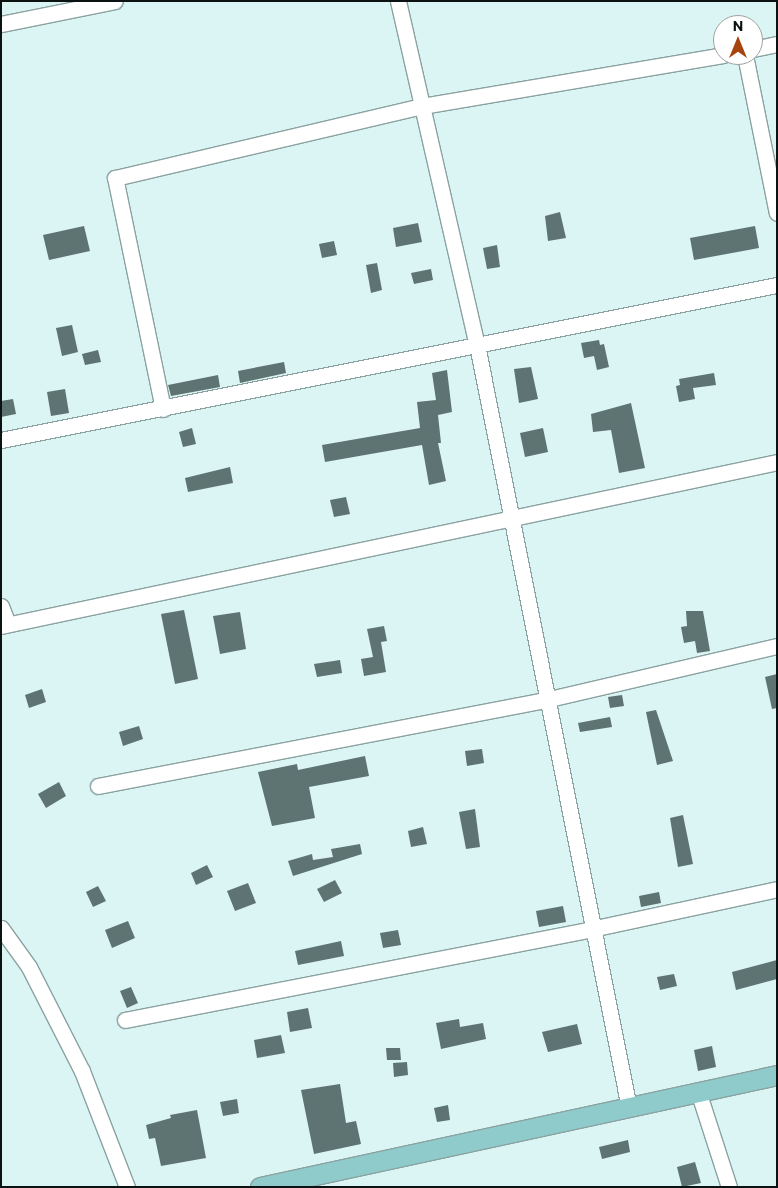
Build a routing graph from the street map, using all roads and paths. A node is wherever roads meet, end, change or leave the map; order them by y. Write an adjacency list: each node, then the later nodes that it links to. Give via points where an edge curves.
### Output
1 (115, 1): 3 (street)
2 (398, 1): 8 (street)
3 (1, 24)
4 (777, 44): 5 (street)
5 (763, 47)
6 (713, 57): 8 (street)
7 (747, 65): 9 (street)
8 (422, 106): 11 (street); 12 (street, via 115,178)
9 (777, 214)
10 (777, 285): 11 (street)
11 (477, 346): 12 (street); 15 (street)
12 (163, 409): 13 (street)
13 (1, 440)
14 (777, 462): 15 (street)
15 (512, 518): 17 (street); 19 (street)
16 (1, 606): 17 (street)
17 (4, 625)
18 (777, 646): 19 (street)
19 (548, 699): 20 (street); 23 (street)
20 (98, 786)
21 (777, 889): 23 (street)
22 (1, 928): 28 (street, via 30,967 82,1071)
23 (591, 929): 24 (street); 27 (street)
24 (125, 1020)
25 (777, 1075): 26 (main road)
26 (698, 1091): 27 (main road); 30 (street)
27 (629, 1108): 29 (main road)
28 (127, 1187)
29 (260, 1187)
30 (729, 1187)

